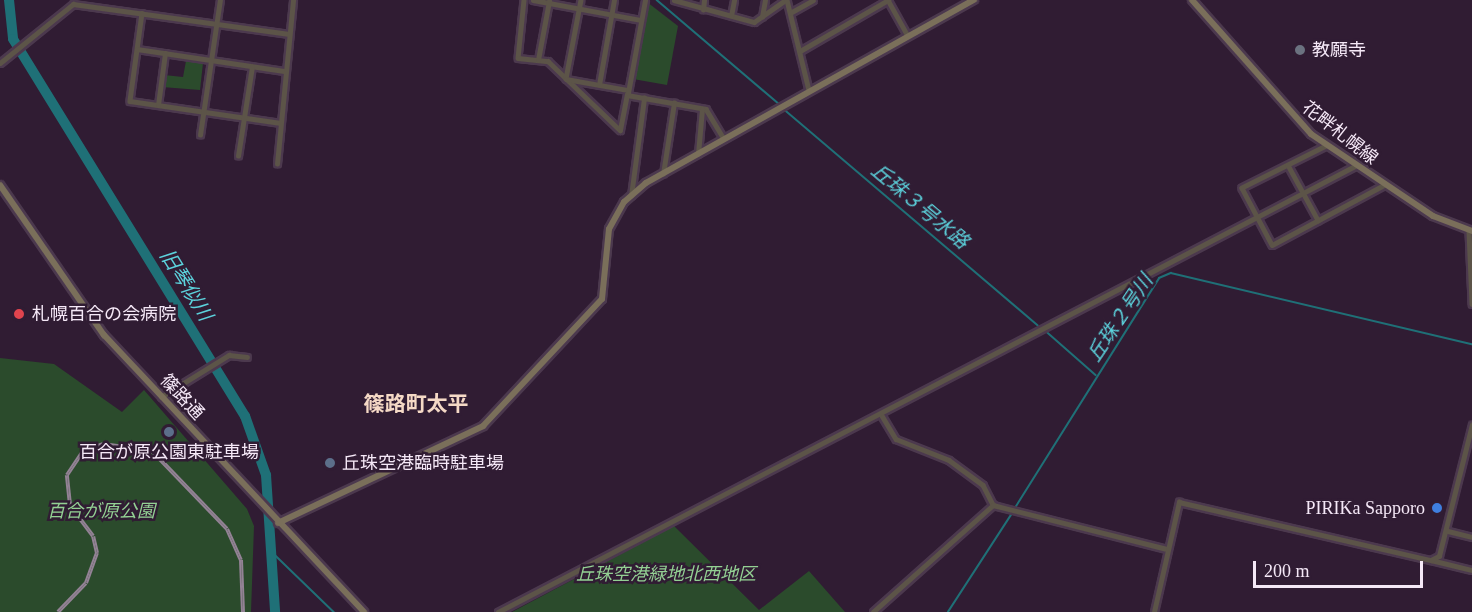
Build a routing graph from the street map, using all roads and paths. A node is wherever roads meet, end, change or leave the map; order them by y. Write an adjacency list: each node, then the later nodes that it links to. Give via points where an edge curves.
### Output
1 (119, 0): 20 (street)
2 (220, 0): 28 (street)
3 (293, 0): 29 (street)
4 (524, 0): 34 (street, via 516,54)
5 (534, 0): 18 (street)
6 (581, 0): 19 (street)
7 (614, 0): 24 (street)
8 (645, 0): 27 (street)
9 (674, 0): 21 (street)
10 (704, 0): 21 (street)
11 (734, 0): 25 (street)
12 (765, 0): 26 (street)
13 (786, 0): 23 (street); 26 (street)
14 (813, 0): 23 (street)
15 (888, 0): 30 (street); 32 (street)
16 (974, 0): 30 (street)
17 (1191, 0): 52 (street, 花畔札幌線, via 1293,118)
18 (549, 2): 19 (street); 34 (street)
19 (579, 8): 24 (street); 39 (street)
20 (117, 9): 22 (street); 36 (street, via 73,4)
21 (703, 10): 25 (street)
22 (142, 13): 28 (street); 31 (street)
23 (790, 13): 32 (street)
24 (611, 15): 27 (street); 40 (street)
25 (731, 16): 26 (street, via 754,22)
26 (762, 16)
27 (641, 20): 42 (street)
28 (216, 24): 29 (street); 35 (street)
29 (289, 34): 38 (street)
30 (908, 36): 41 (street)
31 (137, 49): 33 (street); 45 (street, via 130,101)
32 (800, 51): 41 (street)
33 (165, 54): 35 (street); 45 (street)
34 (538, 60): 39 (street, via 548,61)
35 (211, 61): 37 (street); 47 (street)
36 (0, 63)
37 (252, 67): 38 (street); 48 (street)
38 (285, 71): 49 (street)
39 (566, 79): 40 (street); 42 (street, via 620,130)
40 (599, 84): 42 (street)
41 (809, 90): 51 (street)
42 (628, 92): 43 (street)
43 (644, 98): 44 (street); 62 (street)
44 (674, 104): 46 (street); 58 (street)
45 (158, 105): 47 (street)
46 (702, 108): 51 (street); 53 (street)
47 (204, 112): 48 (street); 50 (street)
48 (243, 118): 49 (street); 54 (street)
49 (280, 123): 55 (street)
50 (200, 135)
51 (724, 139): 53 (street)
52 (1326, 146): 56 (street); 57 (street, 花畔札幌線)
53 (698, 154): 58 (street)
54 (238, 156)
55 (277, 164)
56 (1288, 165): 61 (street); 63 (street, via 1242,188)
57 (1355, 166): 60 (street, 花畔札幌線); 61 (street)
58 (663, 174): 62 (street)
59 (0, 185): 68 (street, 篠路通, via 64,285)
60 (1384, 185): 64 (street); 65 (street, 花畔札幌線, via 1433,216)
61 (1303, 192): 63 (street); 64 (street)
62 (631, 196): 72 (street, via 609,229 602,299 483,426)
63 (1257, 216): 64 (street, via 1272,245); 69 (street)
64 (1318, 220)
65 (1471, 231): 66 (street)
66 (1472, 304)
67 (247, 357): 68 (street, via 229,355)
68 (161, 397): 72 (street, 篠路通)
69 (880, 414): 71 (street, via 896,439 949,460 983,485); 79 (street)
70 (1472, 425): 73 (street)
71 (993, 505): 75 (street); 80 (street)
72 (277, 522): 78 (street, 篠路通)
73 (1448, 531): 74 (street); 76 (street, via 1444,548)
74 (1472, 537)
75 (1167, 549): 76 (street, via 1179,502); 81 (street)
76 (1431, 560): 77 (street)
77 (1472, 570)
78 (364, 612)
79 (498, 612)
80 (873, 612)
81 (1154, 612)

